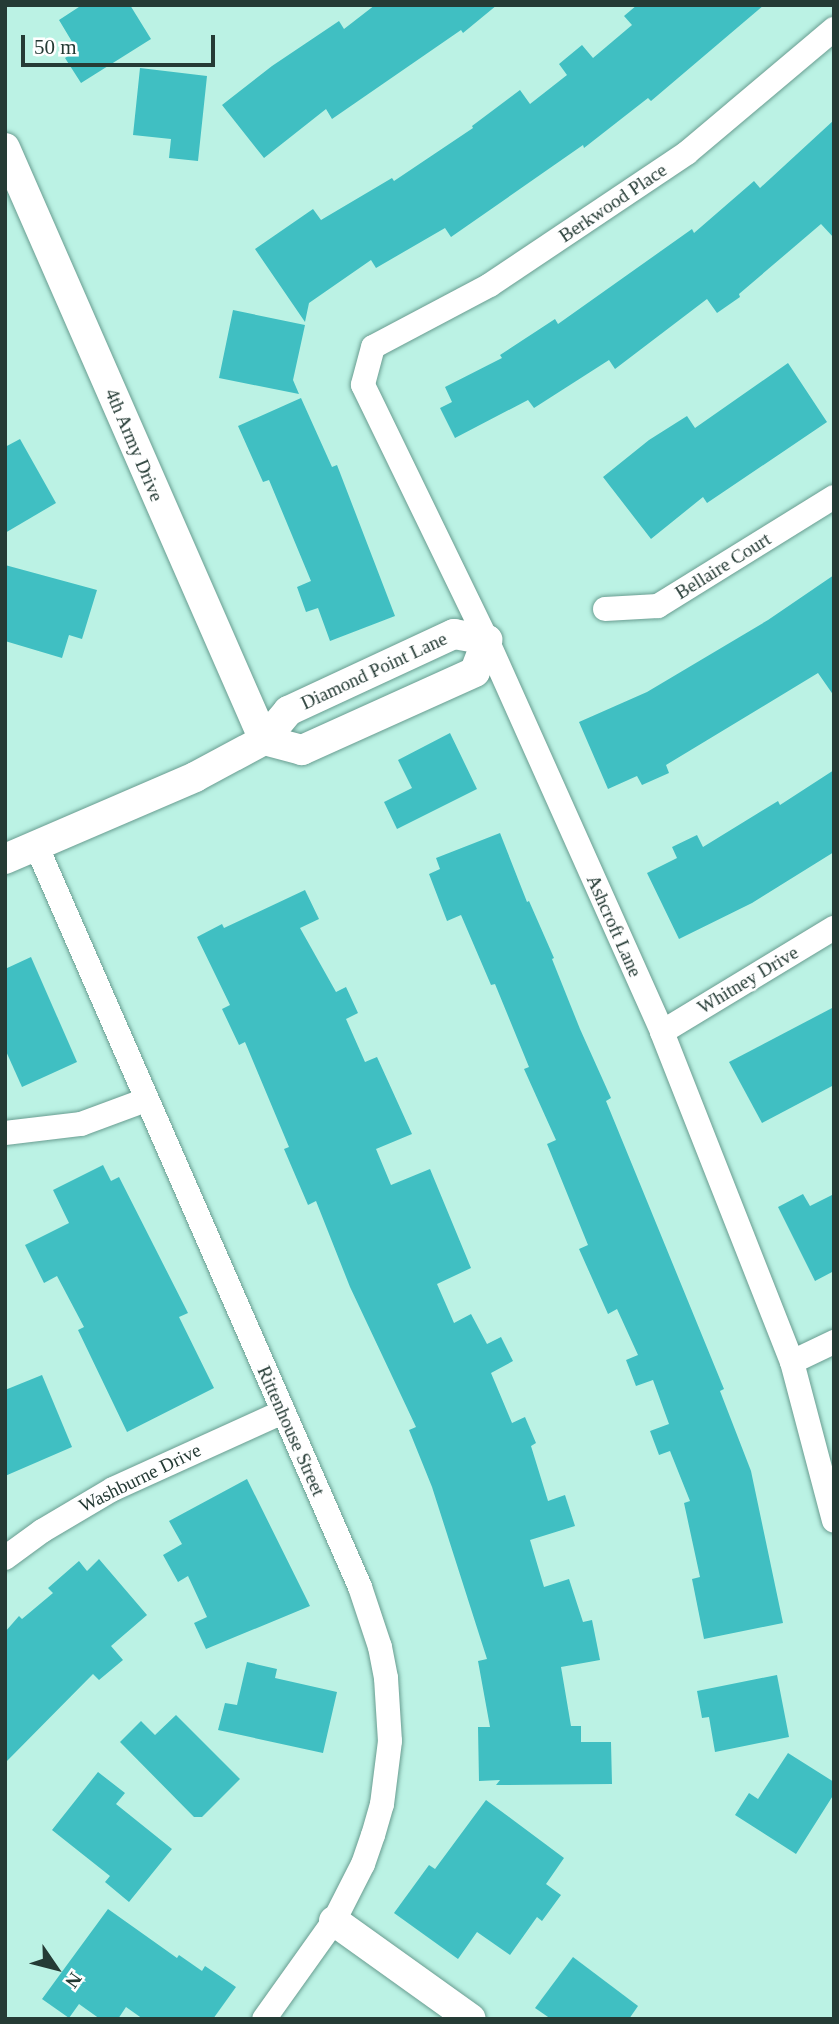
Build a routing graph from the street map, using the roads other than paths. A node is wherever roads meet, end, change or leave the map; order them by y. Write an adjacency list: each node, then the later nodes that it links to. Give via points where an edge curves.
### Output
1 (834, 29): 3 (street, Berkwood Place, via 687,153 490,285)
2 (5, 148): 7 (street, 4th Army Drive)
3 (373, 347): 6 (street, Ashcroft Lane, via 363,385)
4 (834, 497): 5 (street, Bellaire Court, via 659,606)
5 (605, 609)
6 (487, 640): 7 (street, Diamond Point Lane, via 454,634 288,711); 7 (street, via 475,671 302,750); 11 (street, Ashcroft Lane)
7 (264, 740): 8 (street, Diamond Point Lane, via 195,777)
8 (36, 845): 9 (street, Diamond Point Lane); 12 (street, Rittenhouse Street)
9 (5, 859)
10 (834, 928): 11 (street, Whitney Drive)
11 (662, 1032): 15 (street, Ashcroft Lane)
12 (146, 1100): 13 (street, via 81,1124); 16 (street, Rittenhouse Street)
13 (5, 1133)
14 (834, 1342): 15 (street)
15 (792, 1362): 17 (street, Ashcroft Lane)
16 (283, 1412): 18 (street, Washburne Drive, via 113,1489); 19 (street, Rittenhouse Street, via 368,1606 387,1688 390,1741 382,1804 363,1864)
17 (834, 1521)
18 (5, 1558)
19 (334, 1920): 20 (street, Rittenhouse Street); 21 (street)
20 (264, 2019)
21 (471, 2019)

